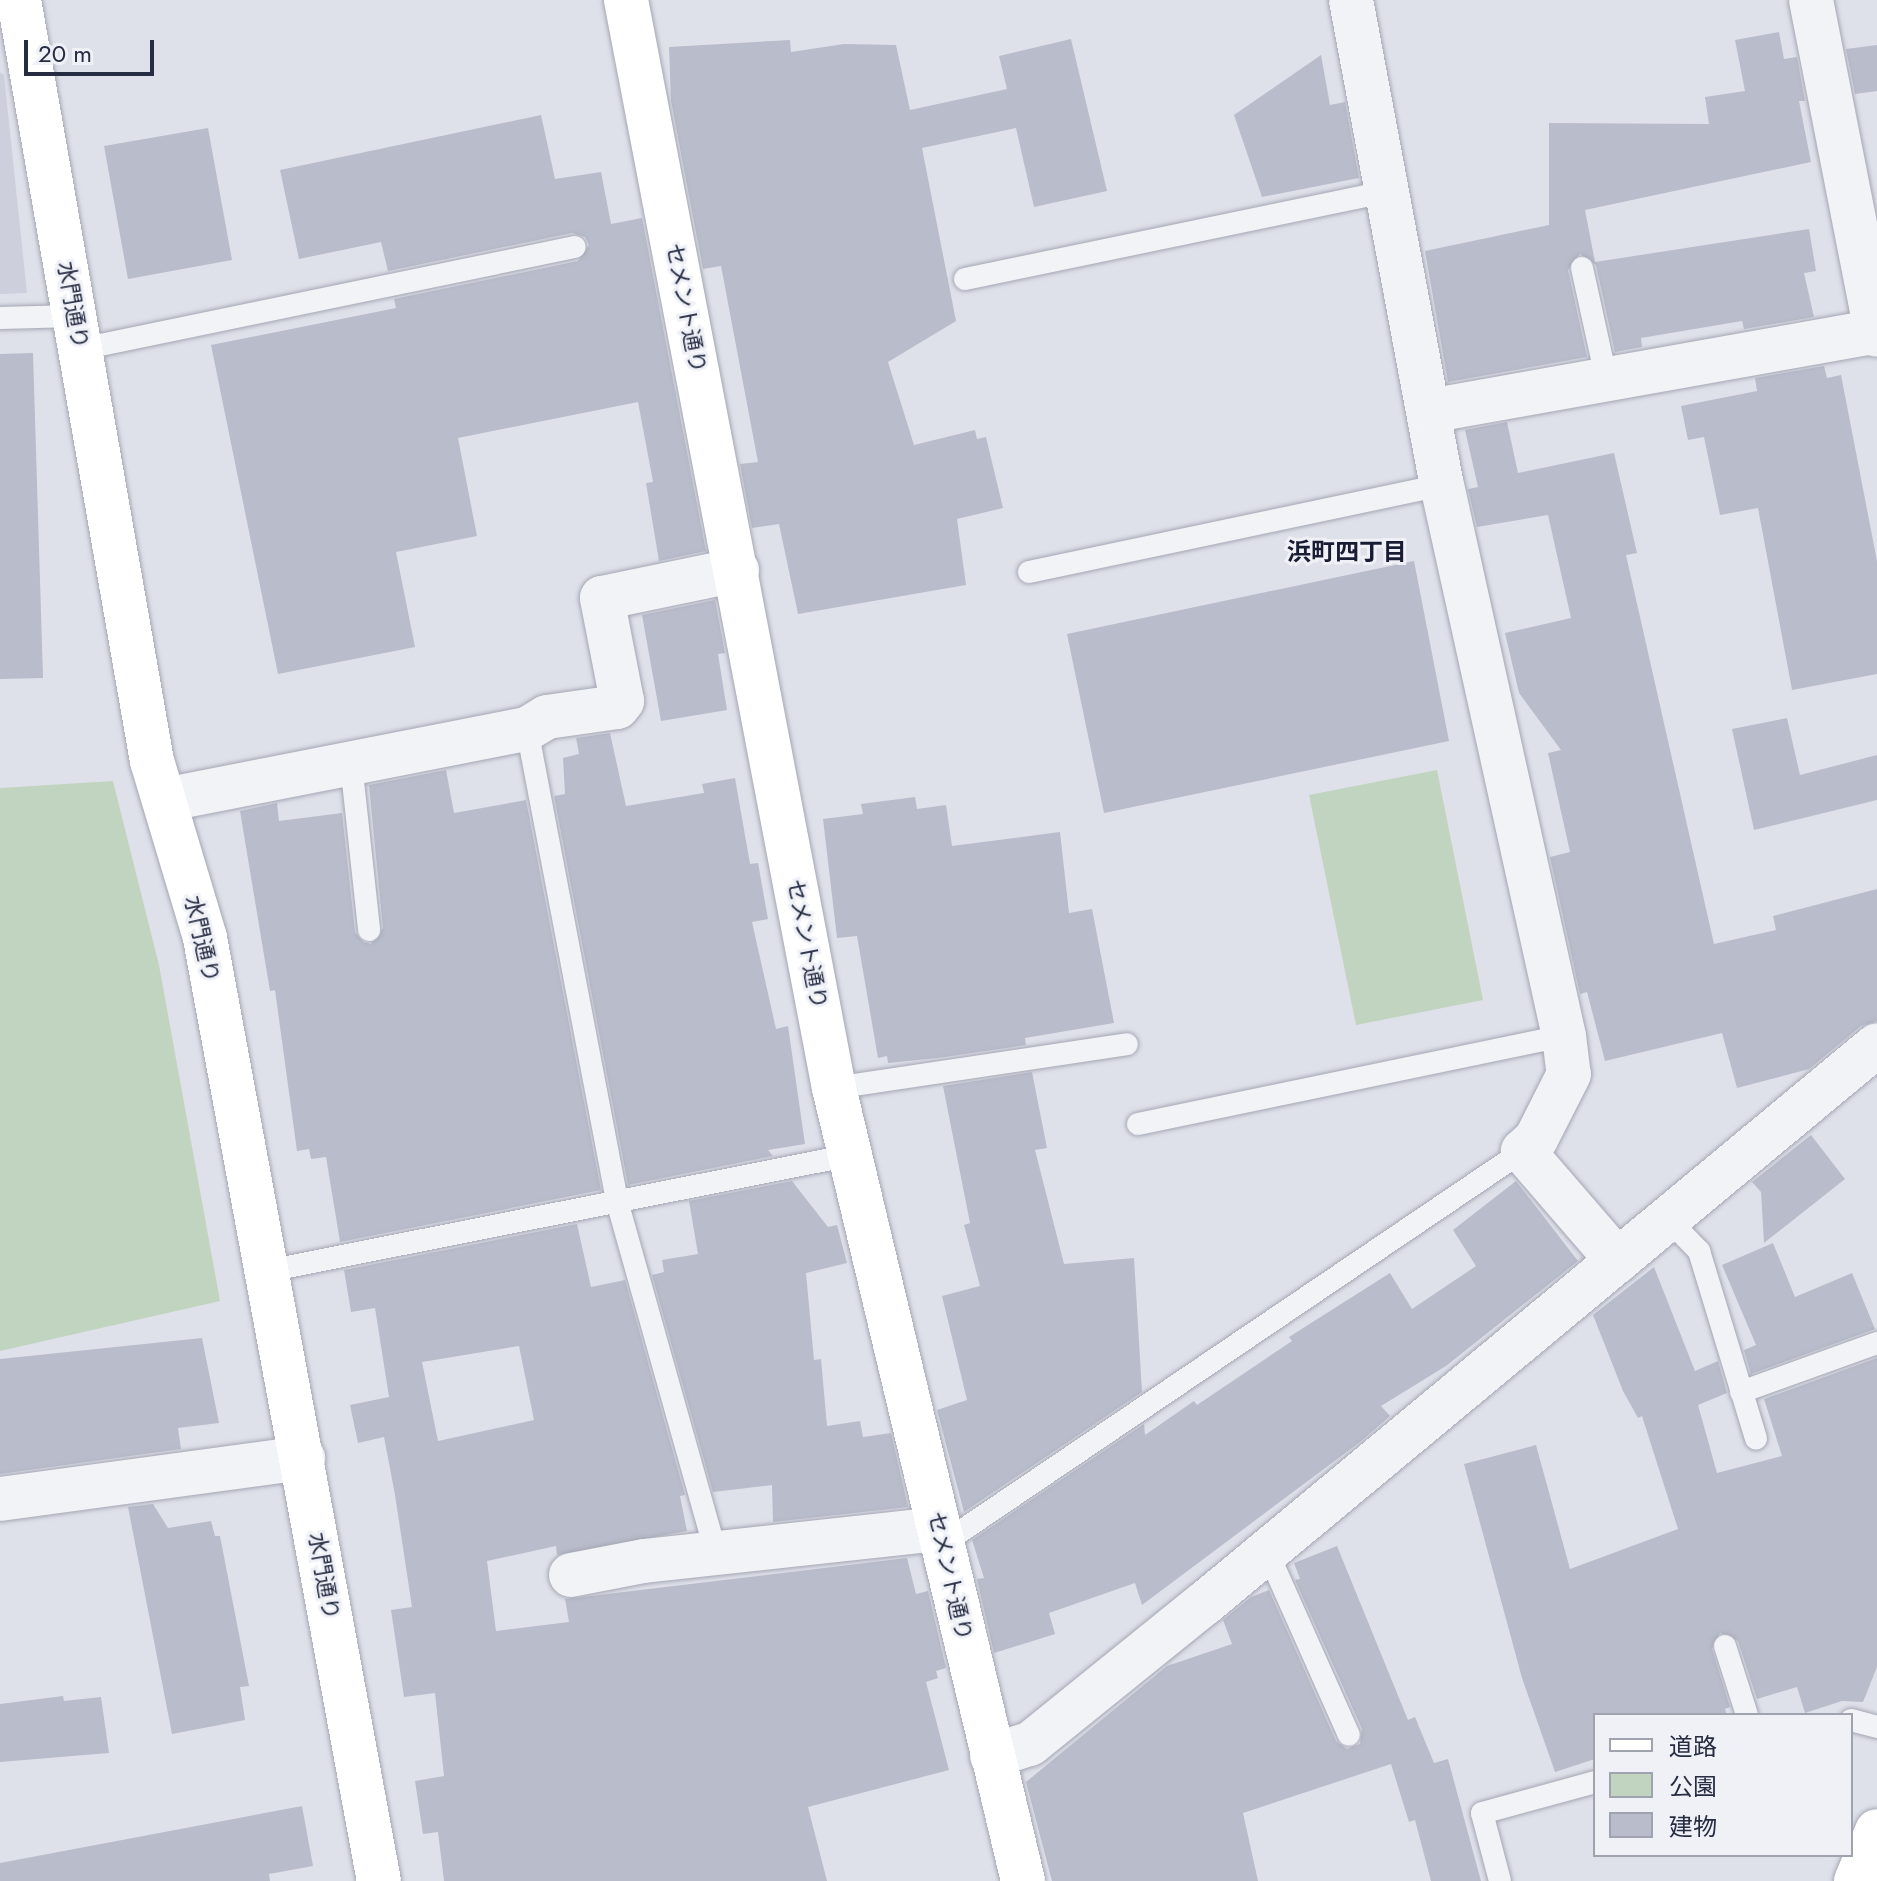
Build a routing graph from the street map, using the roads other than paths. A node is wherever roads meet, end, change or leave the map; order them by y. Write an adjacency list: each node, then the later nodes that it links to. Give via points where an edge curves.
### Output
1 (19, 0): 10 (street, 水門通り)
2 (626, 0): 15 (street, セメント通り)
3 (1351, 0): 5 (street)
4 (1811, 0): 11 (street)
5 (1386, 192): 8 (lane); 13 (street)
6 (575, 247): 10 (lane)
7 (1582, 268): 12 (lane)
8 (965, 279)
9 (0, 318): 10 (lane)
10 (78, 332): 19 (street, 水門通り, via 111,542)
11 (1877, 333): 12 (street)
12 (1606, 377): 13 (street)
13 (1429, 411): 14 (street)
14 (1442, 485): 16 (lane); 21 (street)
15 (737, 570): 17 (street, via 602,598 622,701 617,707 547,717); 24 (street, セメント通り)
16 (1029, 572)
17 (527, 729): 18 (street); 28 (lane)
18 (351, 763): 19 (street); 20 (lane)
19 (164, 800): 31 (street, 水門通り, via 205,938)
20 (369, 930)
21 (1564, 1036): 25 (lane); 26 (street, via 1569,1074 1536,1139)
22 (1127, 1044): 24 (lane)
23 (1877, 1045): 29 (street)
24 (834, 1088): 27 (street, セメント通り)
25 (1138, 1124)
26 (1523, 1151): 30 (street); 37 (lane)
27 (851, 1155): 28 (lane); 37 (street, セメント通り)
28 (617, 1201): 31 (lane); 39 (lane)
29 (1668, 1219): 30 (street); 33 (lane, via 1699,1251)
30 (1618, 1261): 38 (street)
31 (267, 1271): 35 (street, 水門通り)
32 (1877, 1343): 33 (lane)
33 (1741, 1392): 34 (lane)
34 (1756, 1439)
35 (303, 1458): 36 (street); 49 (street, 水門通り)
36 (0, 1499)
37 (940, 1537): 39 (street); 46 (street, セメント通り)
38 (1267, 1551): 45 (lane); 46 (street, via 1030,1744)
39 (717, 1556): 40 (street, via 644,1561)
40 (571, 1575)
41 (1725, 1646): 42 (lane)
42 (1746, 1713)
43 (1853, 1721): 44 (lane)
44 (1877, 1727)
45 (1349, 1735)
46 (992, 1756): 50 (street, セメント通り)
47 (1593, 1783): 51 (lane, via 1482,1813)
48 (1877, 1831): 52 (street)
49 (379, 1881)
50 (1023, 1881)
51 (1500, 1881)
52 (1856, 1881)

